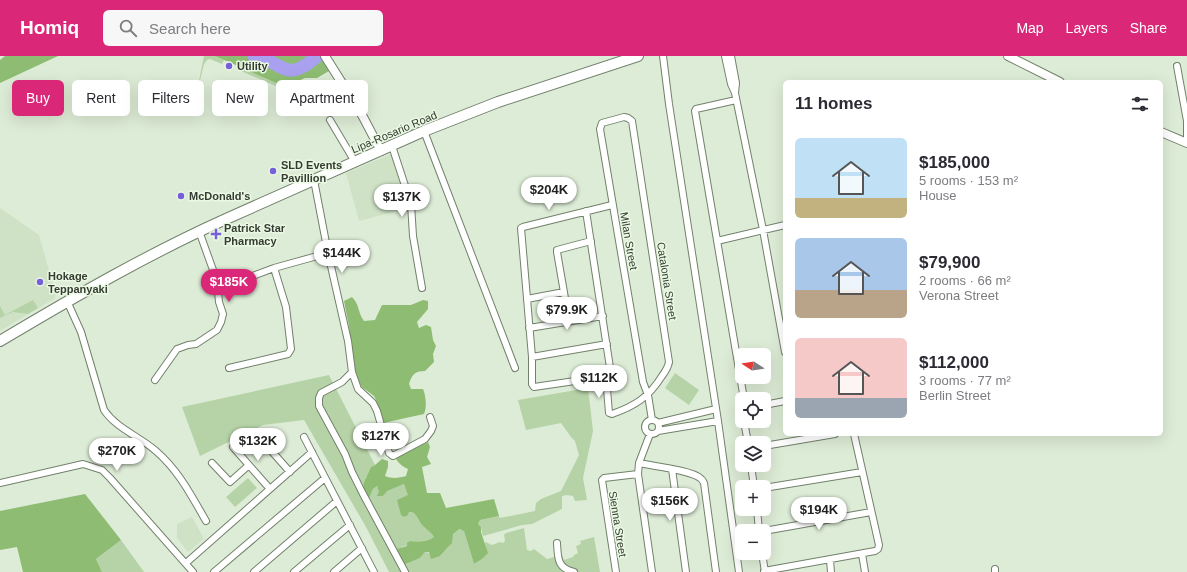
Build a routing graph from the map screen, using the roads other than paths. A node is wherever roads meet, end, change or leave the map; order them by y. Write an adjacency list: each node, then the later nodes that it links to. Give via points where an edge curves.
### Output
1 (325, 56): 16 (street)
2 (638, 56): 12 (main road, Lipa-Rosario Road, via 498,102)
3 (662, 56): 49 (street)
4 (725, 56): 9 (street, via 730,84)
5 (731, 56): 9 (street)
6 (1008, 56): 8 (street)
7 (1177, 66): 14 (street, via 1187,121)
8 (1056, 80)
9 (736, 96): 22 (street); 25 (street, via 695,110)
10 (330, 120): 17 (street)
11 (632, 122): 19 (street, Milan Street, via 624,118 602,123 600,126); 46 (street, Catalonia Street, via 669,362 667,369)
12 (424, 131): 15 (main road, Lipa-Rosario Road); 41 (street)
13 (1163, 133): 14 (street)
14 (1187, 142)
15 (392, 146): 16 (main road, Lipa-Rosario Road); 29 (street, via 411,204 413,236)
16 (381, 150): 17 (main road, Lipa-Rosario Road)
17 (355, 162): 18 (main road, Lipa-Rosario Road)
18 (314, 180): 23 (main road, Lipa-Rosario Road); 26 (street)
19 (612, 205): 20 (street); 46 (street, Milan Street, via 642,382)
20 (586, 211): 24 (street); 31 (street, via 521,228)
21 (783, 225): 22 (street)
22 (763, 230): 25 (street); 36 (street)
23 (199, 231): 28 (street); 32 (main road, Lipa-Rosario Road)
24 (591, 241): 30 (street, via 557,250); 34 (street)
25 (717, 241): 45 (street)
26 (328, 253): 27 (street); 42 (street, via 348,341)
27 (274, 268): 28 (street, via 234,283); 40 (street, via 286,307 290,352)
28 (217, 281): 44 (street, via 223,314 217,330 196,344 177,349)
29 (422, 288)
30 (564, 292): 31 (street); 33 (street)
31 (527, 299): 35 (street)
32 (67, 301): 37 (main road, Lipa-Rosario Road); 80 (street, via 82,332 104,410 110,419 155,450 178,473)
33 (566, 304)
34 (603, 316): 35 (street); 38 (street)
35 (529, 328): 39 (street)
36 (783, 337)
37 (0, 341)
38 (607, 344): 39 (street); 43 (street, via 611,374)
39 (532, 357): 43 (street, via 534,387)
40 (229, 368)
41 (515, 368)
42 (352, 372): 51 (street, via 358,389 373,403 377,411 391,455 428,437 432,426); 96 (street, via 342,382 321,393 319,406)
43 (607, 376): 46 (street, Catalonia Street, via 610,414 628,408)
44 (155, 380)
45 (743, 392)
46 (648, 395): 53 (street, Milan Street)
47 (783, 401): 48 (street)
48 (771, 404)
49 (716, 409): 50 (street); 54 (street)
50 (703, 413): 52 (street); 55 (street)
51 (430, 417)
52 (686, 417): 56 (street); 57 (street)
53 (652, 420): 56 (street); 59 (street, via 645,427)
54 (718, 421): 55 (street); 102 (street)
55 (705, 423): 57 (street)
56 (658, 424): 58 (street)
57 (689, 426): 58 (street)
58 (658, 431): 59 (street)
59 (650, 434): 68 (street)
60 (823, 436): 64 (street)
61 (854, 436): 72 (street)
62 (304, 437): 66 (street)
63 (261, 439): 71 (street)
64 (771, 445)
65 (233, 448): 69 (street)
66 (312, 452): 71 (street); 74 (street)
67 (212, 463): 69 (street, via 230,482)
68 (639, 463): 70 (street); 73 (street)
69 (249, 466): 77 (street)
70 (672, 470): 100 (street); 101 (street, via 699,477 704,483)
71 (290, 472): 77 (street)
72 (862, 472): 76 (street); 79 (street)
73 (638, 474): 98 (street, Sienna Street, via 602,480); 99 (street)
74 (325, 478): 78 (street); 91 (street)
75 (0, 483): 88 (street, via 84,464 102,470)
76 (771, 487)
77 (270, 489): 88 (street)
78 (337, 501): 81 (street); 92 (street)
79 (871, 512): 82 (street); 85 (street, via 879,547 877,550)
80 (206, 521)
81 (350, 525): 84 (street); 93 (street)
82 (771, 530)
83 (557, 543): 97 (street, via 560,564)
84 (362, 548): 94 (street); 95 (street)
85 (862, 554): 87 (street); 105 (street)
86 (763, 560): 103 (street)
87 (830, 560): 89 (street); 104 (street)
88 (186, 563): 90 (street)
89 (797, 569): 103 (street)
90 (193, 572)
91 (214, 572)
92 (254, 572)
93 (294, 572)
94 (334, 572)
95 (374, 572)
96 (405, 572)
97 (574, 572)
98 (616, 572)
99 (652, 572)
100 (686, 572)
101 (716, 572)
102 (739, 572)
103 (765, 572)
104 (831, 572)
105 (865, 572)

